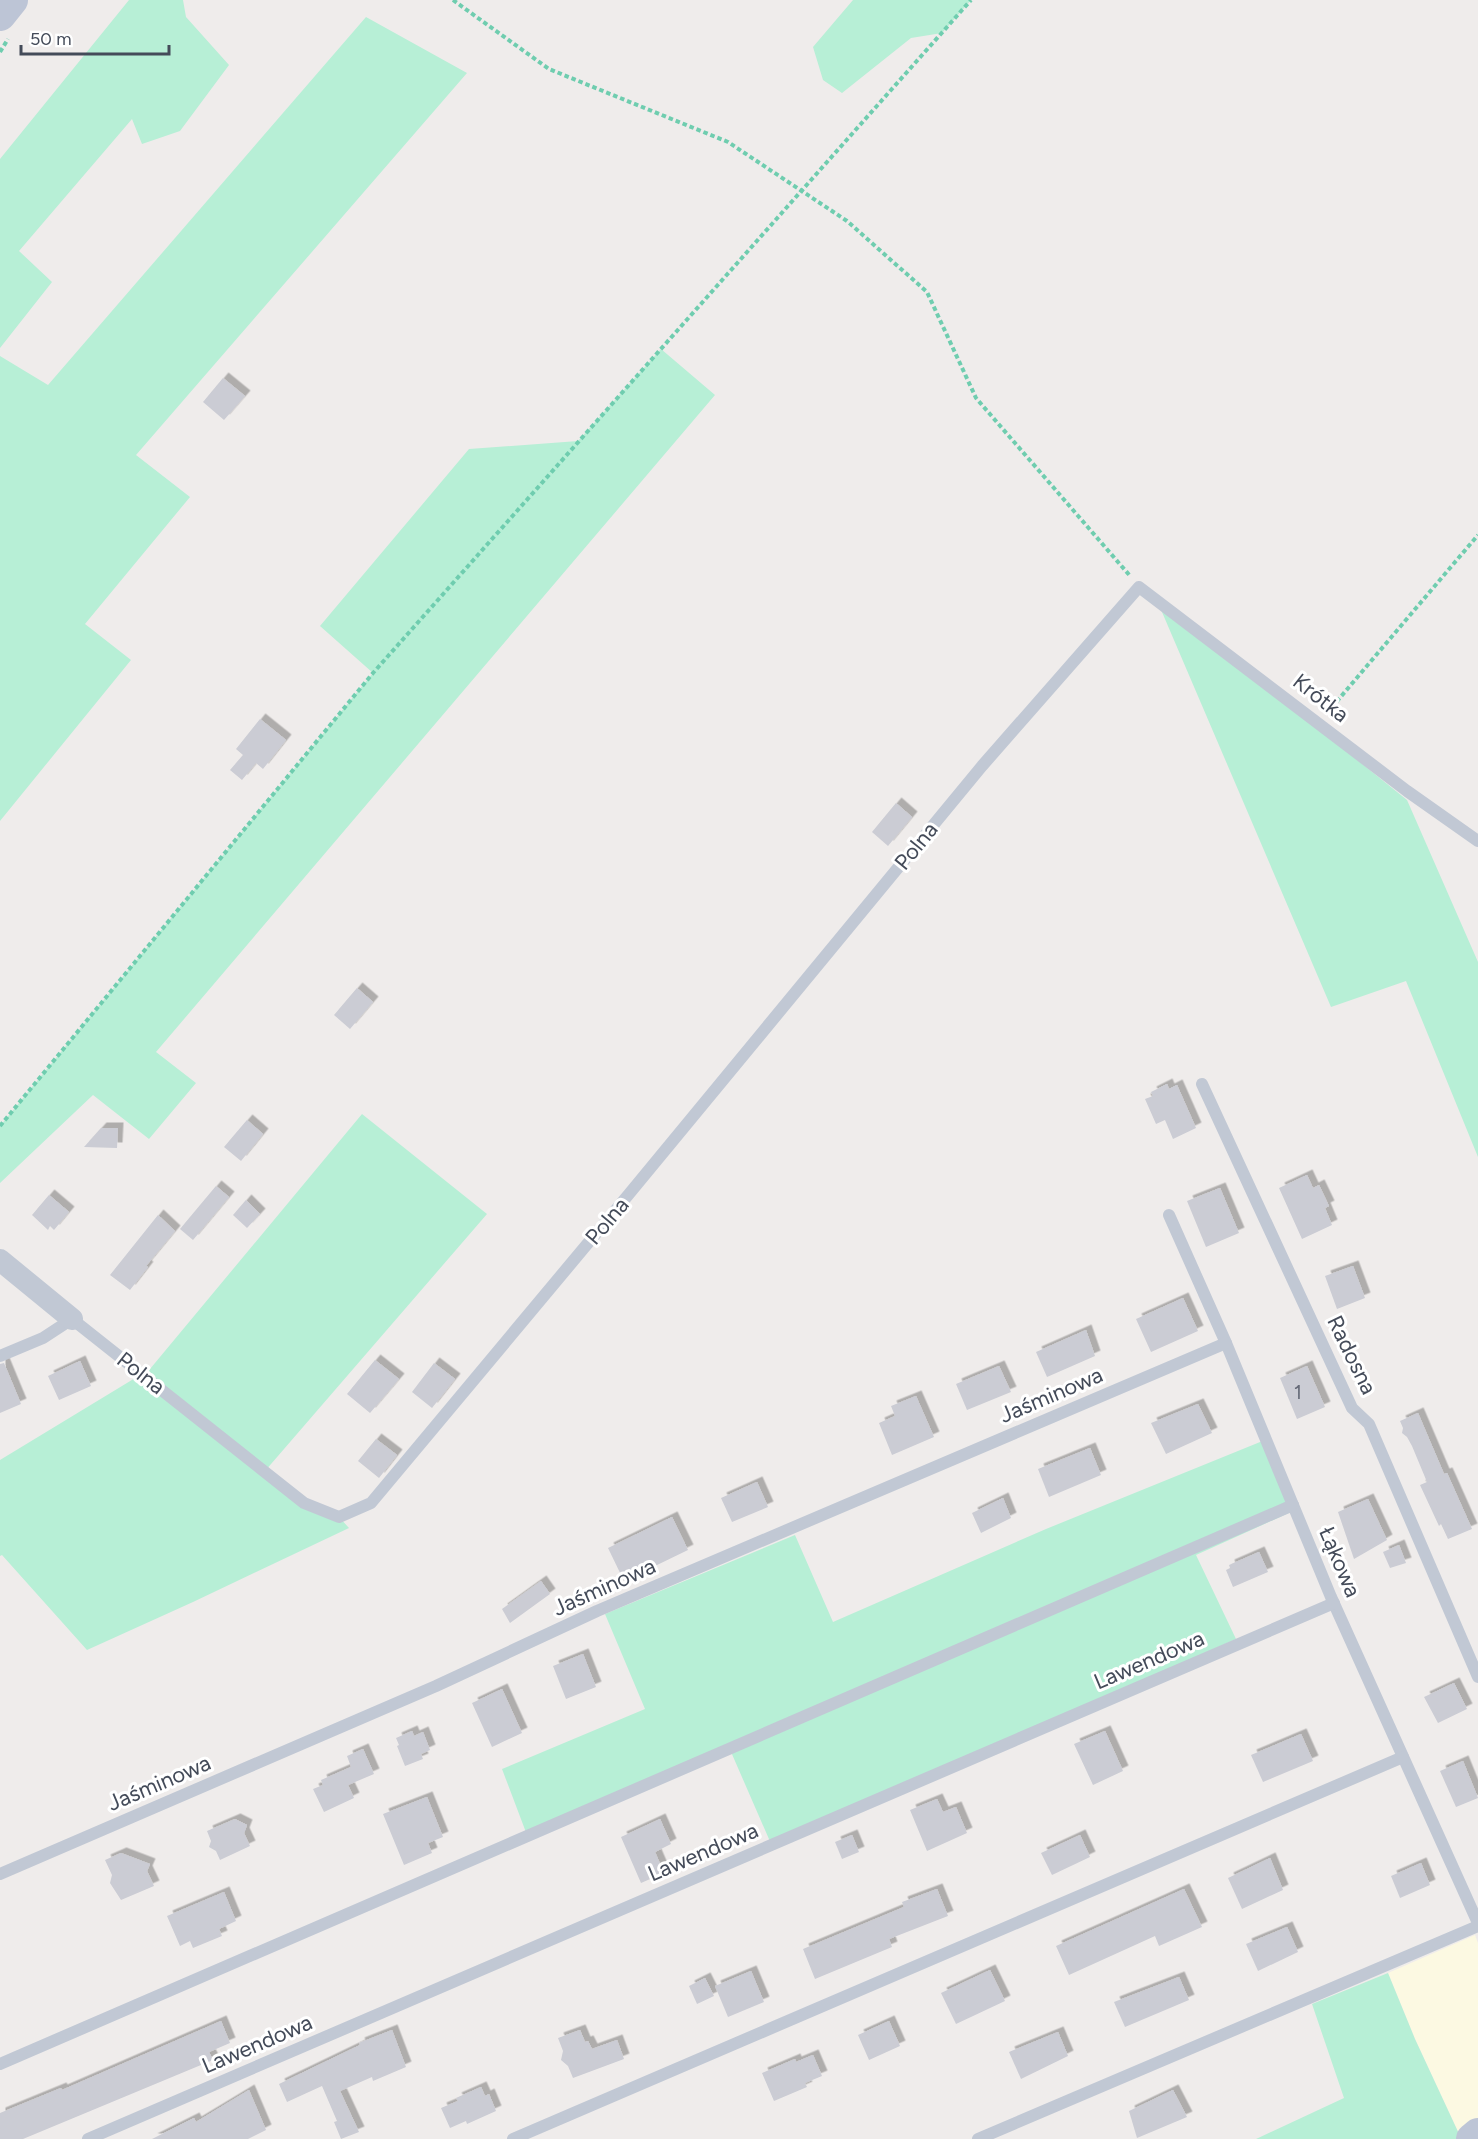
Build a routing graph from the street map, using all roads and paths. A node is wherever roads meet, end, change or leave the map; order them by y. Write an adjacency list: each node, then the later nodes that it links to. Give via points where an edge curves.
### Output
1 (12, 0): 4 (street)
2 (453, 0): 5 (path, via 549,69 728,142)
3 (971, 0): 5 (path)
4 (0, 15)
5 (802, 191): 7 (path, via 847,221 927,292 976,398); 11 (path, via 373,673)
6 (1478, 535): 8 (path)
7 (1139, 587): 8 (lane, Krótka); 14 (lane, Polna, via 982,766 371,1503 339,1517 304,1503)
8 (1319, 723): 9 (lane, Krótka)
9 (1478, 841)
10 (1202, 1084): 19 (lane, Radosna, via 1352,1408 1369,1424)
11 (0, 1126)
12 (1169, 1215): 15 (lane, Łąkowa)
13 (0, 1260): 14 (street, Polna)
14 (72, 1319): 16 (lane, via 43,1338)
15 (1226, 1343): 17 (lane, Łąkowa); 21 (lane, Jaśminowa, via 597,1611)
16 (0, 1356)
17 (1293, 1505): 18 (lane, Łąkowa); 23 (lane)
18 (1334, 1603): 20 (lane, Łąkowa); 25 (lane, Lawendowa)
19 (1478, 1677)
20 (1403, 1757): 22 (lane, Łąkowa); 26 (lane)
21 (0, 1874)
22 (1478, 1925): 27 (lane)
23 (0, 2064)
24 (1478, 2133): 28 (street)
25 (88, 2139)
26 (513, 2139)
27 (978, 2139)
28 (1472, 2139)

